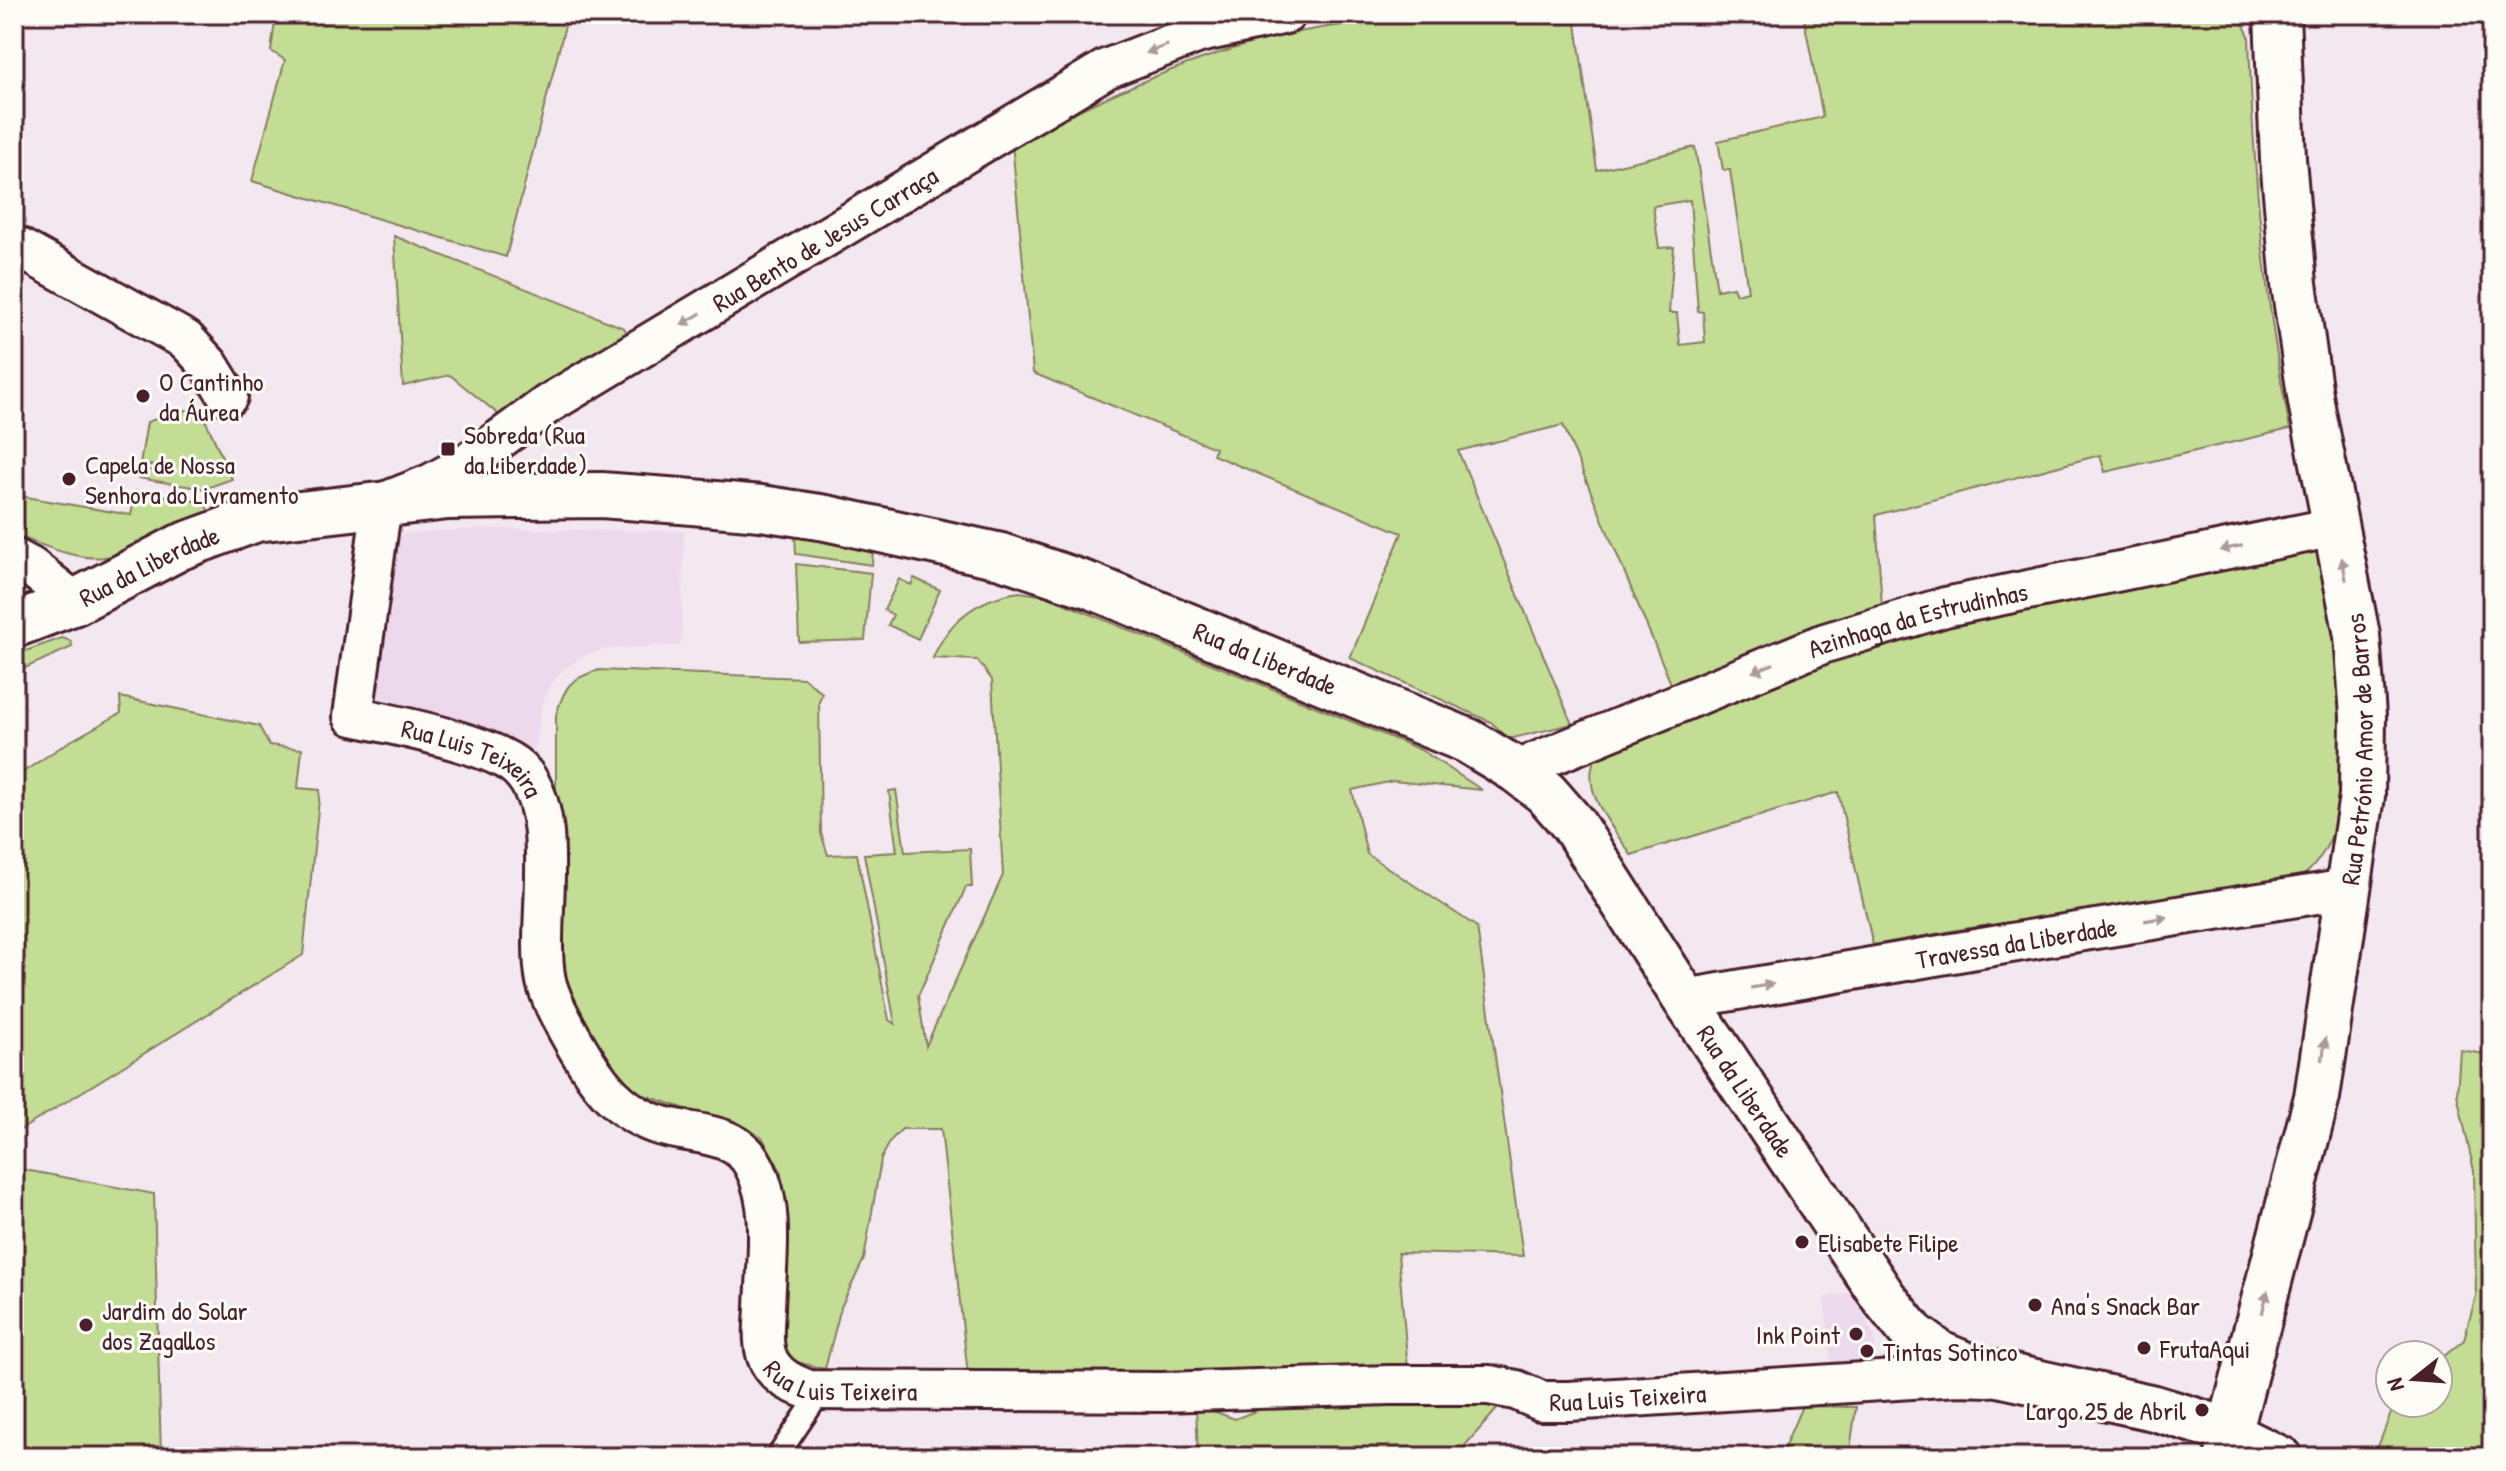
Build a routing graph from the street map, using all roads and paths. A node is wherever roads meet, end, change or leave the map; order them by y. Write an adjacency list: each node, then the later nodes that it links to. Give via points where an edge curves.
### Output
1 (1286, 14): 5 (street, Rua Bento de Jesus Carraça, one-way to 5, via 1199,33 1106,69 548,404 463,466)
2 (2277, 14): 6 (street, Rua Petrónio Amor de Barros, via 2294,284)
3 (14, 245): 4 (street, via 186,340)
4 (228, 396)
5 (382, 503): 8 (street, Rua da Liberdade, via 237,525 180,547); 10 (street, Rua da Liberdade, via 601,495 747,506 1001,556 1091,586 1468,741); 14 (street, Rua Luis Teixeira, via 353,716 491,752 518,767 532,786 542,823 546,874 546,980 557,1014 611,1095 630,1110 647,1121 718,1137 739,1147 753,1162 765,1199 764,1334 769,1362 785,1381)
6 (2335, 527): 10 (street, Azinhaga da Estrudinhas, one-way to 10, via 1930,611 1825,643); 11 (street, Rua Petrónio Amor de Barros, one-way to 6, via 2362,796 2363,716 2357,635)
7 (14, 558): 8 (street)
8 (75, 602): 9 (street, Rua da Liberdade)
9 (14, 625)
10 (1516, 770): 12 (street, Rua da Liberdade, via 1573,824)
11 (2347, 889): 12 (street, Travessa da Liberdade, one-way to 11); 15 (street, Rua Petrónio Amor de Barros, one-way to 11, via 2317,1097)
12 (1685, 999): 13 (street, Rua da Liberdade, via 1913,1334 1940,1354 1976,1369)
13 (2019, 1378): 14 (street, Rua Luis Teixeira, via 1958,1376 1569,1401 1541,1401 1489,1385 1162,1392); 15 (street, Rua da Liberdade, via 2154,1408)
14 (822, 1390): 16 (lane)
15 (2229, 1444): 17 (street)
16 (777, 1457)
17 (2283, 1457)

